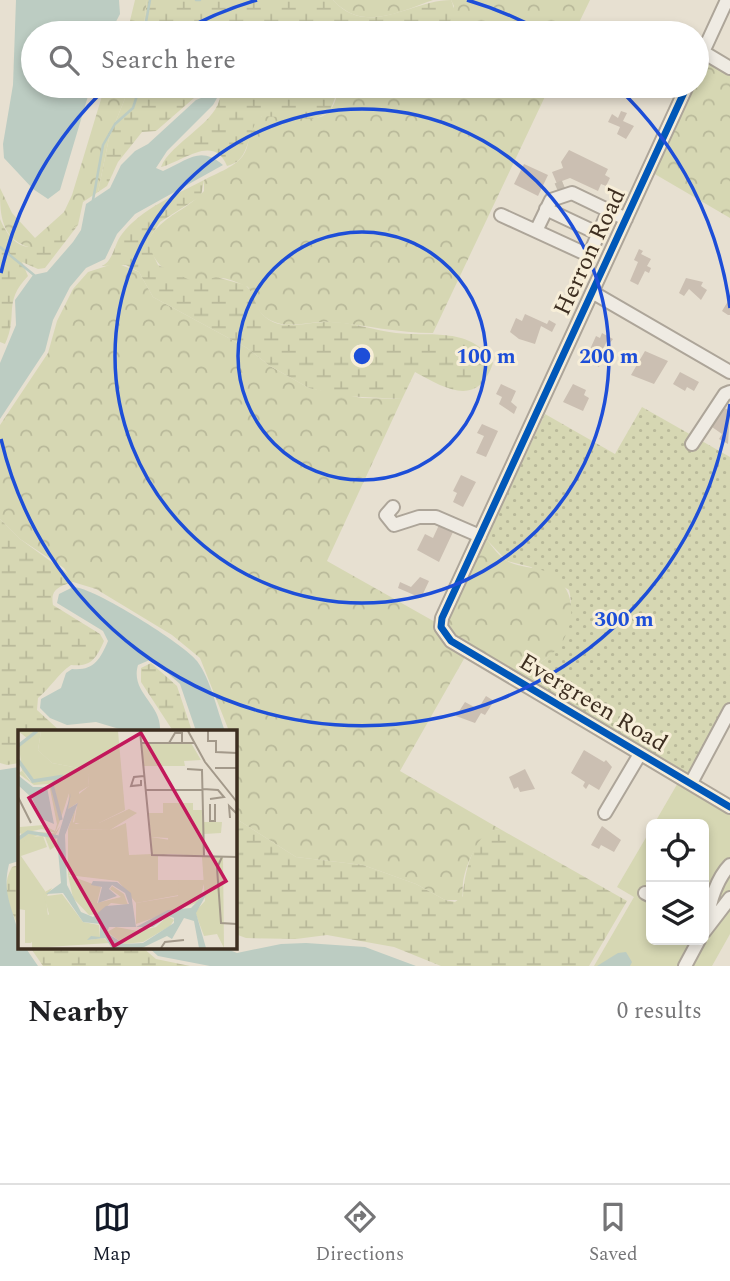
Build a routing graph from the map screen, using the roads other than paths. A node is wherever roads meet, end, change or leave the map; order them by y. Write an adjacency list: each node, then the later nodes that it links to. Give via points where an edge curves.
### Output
1 (727, 0): 2 (street)
2 (709, 39)
3 (709, 56): 4 (street)
4 (730, 68)
5 (681, 98): 9 (street, Herron Road)
6 (558, 196): 7 (street); 10 (street); 11 (street)
7 (608, 212): 9 (street); 11 (street)
8 (501, 215): 10 (street)
9 (626, 219): 12 (street, Herron Road)
10 (536, 231): 11 (street, via 586,254)
11 (599, 234)
12 (592, 292): 13 (street); 17 (street, Herron Road)
13 (730, 372)
14 (730, 393): 15 (street)
15 (692, 444)
16 (393, 507): 17 (street, via 386,515 394,525 436,517)
17 (480, 536): 18 (street, Herron Road)
18 (441, 627): 20 (street, Evergreen Road, via 451,641)
19 (730, 710): 21 (street)
20 (640, 754): 21 (street, Evergreen Road); 23 (street)
21 (691, 783): 22 (street, Evergreen Road)
22 (730, 807)
23 (605, 813)
24 (730, 865): 26 (street)
25 (730, 898): 27 (street)
26 (709, 912)
27 (709, 922)
28 (696, 945): 29 (street)
29 (685, 966)

